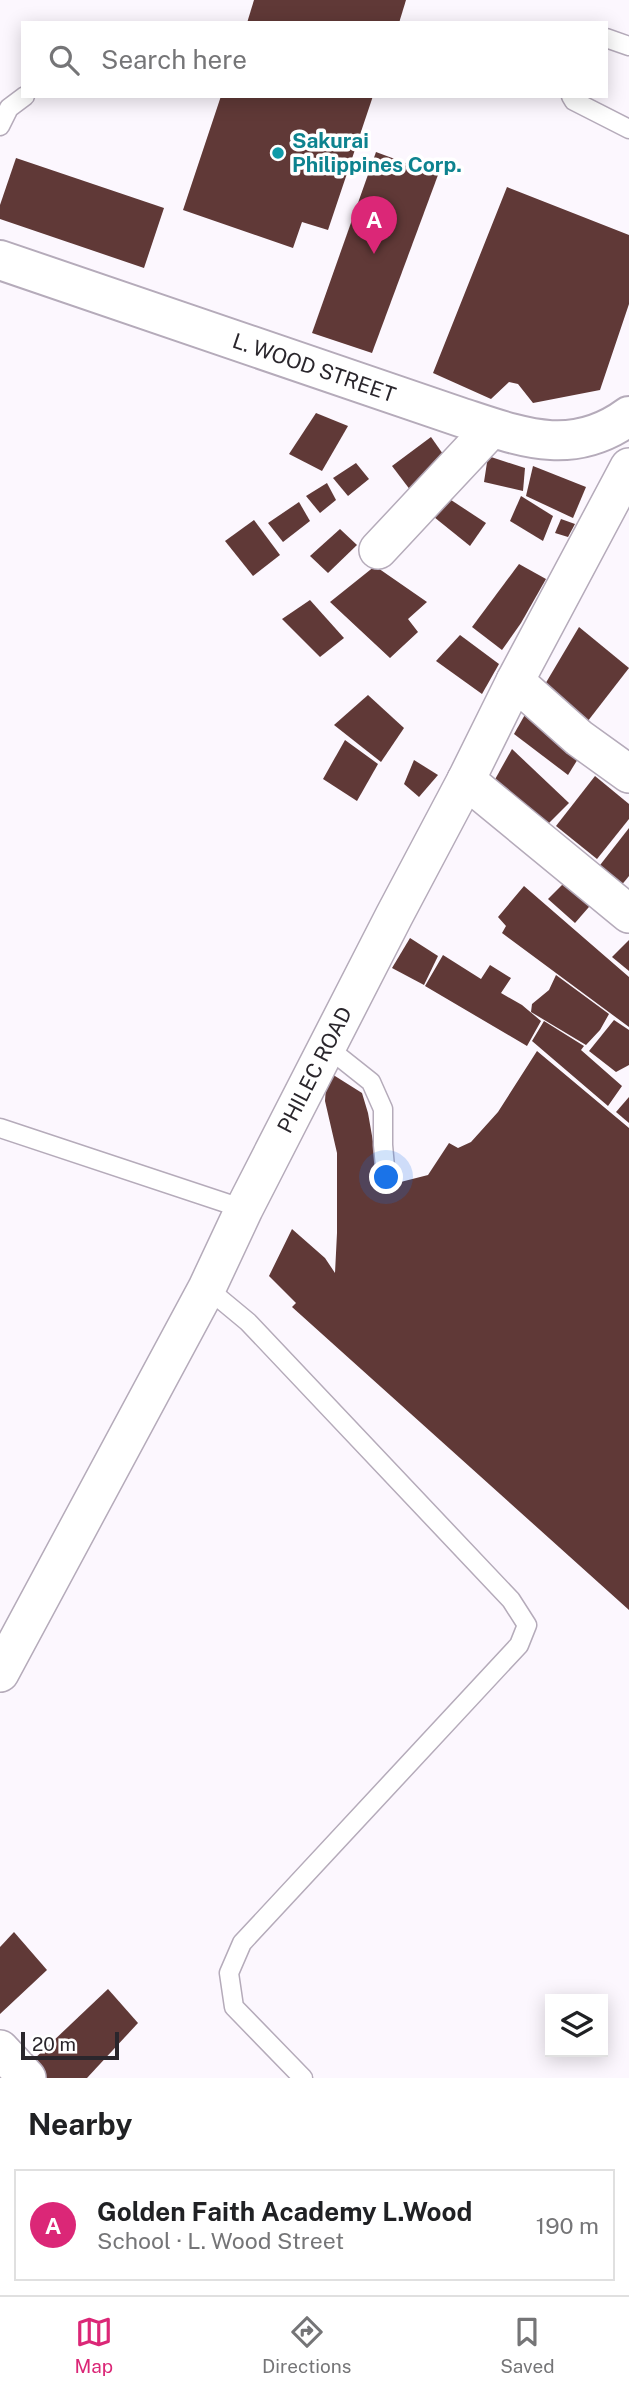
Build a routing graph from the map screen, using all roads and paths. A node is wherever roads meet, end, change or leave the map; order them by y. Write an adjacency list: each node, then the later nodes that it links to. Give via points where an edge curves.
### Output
1 (608, 39): 2 (lane)
2 (629, 46)
3 (22, 98): 5 (lane, via 9,108)
4 (573, 98): 6 (lane)
5 (0, 126)
6 (629, 129)
7 (0, 260): 9 (main road, L. WOOD STREET)
8 (629, 416): 9 (main road, L. WOOD STREET, via 592,437 567,441 527,438)
9 (492, 428): 11 (street)
10 (627, 479): 12 (street, PHILEC ROAD)
11 (378, 550)
12 (515, 681): 13 (street, via 579,738); 14 (street, PHILEC ROAD)
13 (629, 774)
14 (466, 780): 15 (street); 16 (street, PHILEC ROAD)
15 (629, 914)
16 (327, 1047): 18 (lane, via 371,1082 383,1108); 19 (street, PHILEC ROAD)
17 (0, 1128): 19 (lane)
18 (386, 1178)
19 (244, 1209): 20 (street, PHILEC ROAD)
20 (208, 1287): 21 (street, PHILEC ROAD); 24 (lane, via 248,1321 510,1600 527,1625 519,1645 242,1943 229,1973 234,2007)
21 (0, 1673)
22 (0, 2049): 23 (street)
23 (27, 2078)
24 (303, 2078)

